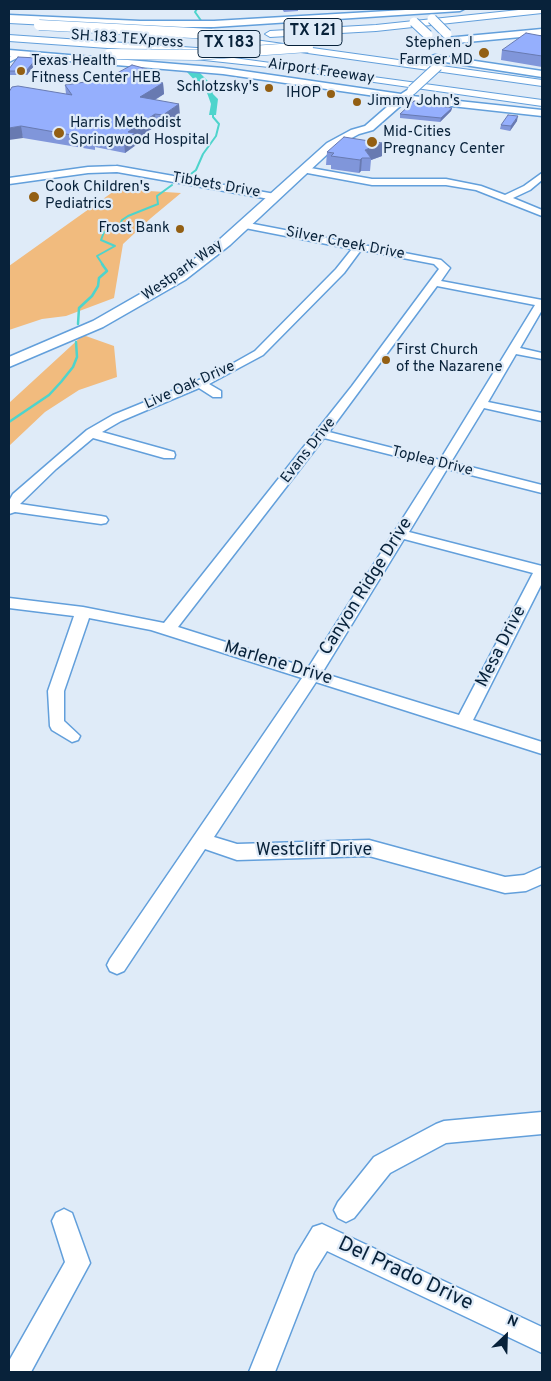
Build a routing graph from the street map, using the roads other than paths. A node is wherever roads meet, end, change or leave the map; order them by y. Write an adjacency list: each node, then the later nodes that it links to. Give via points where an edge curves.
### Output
1 (460, 9): 3 (main road)
2 (409, 10): 3 (main road); 5 (main road); 7 (main road); 12 (main road, bridge, via 414,22)
3 (443, 10): 7 (main road, via 430,14)
4 (542, 11): 8 (highway, via 348,34 247,39 124,37); 9 (highway, TX 121, bridge, via 345,30 212,34)
5 (336, 17): 8 (main road, via 188,24); 9 (highway, bridge, via 249,26 173,29)
6 (542, 18): 10 (highway)
7 (428, 20): 12 (main road); 13 (main road, bridge)
8 (9, 25): 9 (highway, TX 121); 28 (highway, via 171,31); 30 (highway, SH 183 TEXpress, via 222,48)
9 (39, 25)
10 (483, 25): 14 (highway); 19 (highway, via 289,45)
11 (542, 32): 15 (main road)
12 (433, 37): 13 (main road); 24 (main road)
13 (446, 38): 15 (main road); 17 (main road); 24 (main road, via 448,49)
14 (380, 39)
15 (473, 40): 17 (main road)
16 (9, 41): 19 (highway); 26 (highway, Airport Freeway / TX 183, via 178,54); 32 (highway, SH 183 TEXpress, via 205,52)
17 (461, 41): 23 (main road, via 458,43 458,56)
18 (342, 43): 20 (highway, bridge, via 204,55)
19 (119, 47)
20 (9, 53): 21 (main road); 26 (highway, via 153,58)
21 (21, 54): 22 (street); 31 (main road, via 223,71)
22 (9, 60)
23 (466, 62): 24 (main road); 25 (main road)
24 (438, 63): 25 (main road); 29 (main road, Westpark Way); 29 (main road)
25 (478, 64): 27 (main road)
26 (319, 71): 34 (highway, Airport Freeway / TX 183)
27 (542, 74)
28 (542, 85)
29 (410, 92): 31 (main road); 33 (main road); 33 (main road); 37 (main road, Westpark Way, via 369,128)
30 (542, 92)
31 (391, 95): 37 (main road, Westpark Way)
32 (542, 98)
33 (428, 101): 35 (main road)
34 (542, 103)
35 (519, 111): 36 (highway)
36 (542, 113)
37 (360, 130): 38 (main road, Westpark Way, via 331,145)
38 (304, 170): 43 (main road, Westpark Way); 44 (street, via 372,182 446,182 478,188)
39 (79, 174): 41 (street, Tibbets Drive); 42 (street, Tibbets Drive); 43 (street, Tibbets Drive, via 117,169)
40 (542, 176): 44 (street)
41 (9, 181)
42 (9, 185)
43 (272, 198): 46 (main road, Westpark Way)
44 (504, 199): 45 (street)
45 (542, 213)
46 (243, 225): 47 (street, Silver Creek Drive); 53 (main road, Westpark Way, via 166,286 85,330)
47 (359, 246): 48 (street, Silver Creek Drive, via 437,262); 54 (street, Live Oak Drive, via 340,270 259,353)
48 (445, 268): 49 (street, Evans Drive)
49 (435, 283): 50 (street); 59 (street, Evans Drive)
50 (542, 303): 51 (street, Canyon Ridge Drive)
51 (513, 350): 52 (street); 56 (street, Canyon Ridge Drive)
52 (542, 356)
53 (9, 362)
54 (200, 383): 55 (street); 58 (street, Live Oak Drive, via 116,418)
55 (217, 394)
56 (481, 404): 57 (street); 61 (street, Canyon Ridge Drive)
57 (542, 417)
58 (91, 433): 60 (street); 63 (street, Live Oak Drive, via 51,466)
59 (322, 434): 61 (street, Toplea Drive); 69 (street, Evans Drive)
60 (169, 455)
61 (444, 464): 62 (street, Toplea Drive); 65 (street, Canyon Ridge Drive)
62 (542, 490)
63 (10, 508): 64 (street)
64 (101, 520)
65 (401, 534): 66 (street); 70 (street, Canyon Ridge Drive)
66 (542, 571): 71 (street, Mesa Drive)
67 (9, 603): 68 (street, Marlene Drive)
68 (83, 612): 69 (street, Marlene Drive); 72 (street, via 56,691 56,721)
69 (168, 629): 70 (street, Marlene Drive)
70 (313, 674): 71 (street, Marlene Drive); 74 (street, Canyon Ridge Drive)
71 (463, 723): 73 (street, Marlene Drive)
72 (72, 736)
73 (542, 748)
74 (201, 840): 75 (street, Westcliff Drive, via 237,852 369,848 505,885 526,883); 76 (street, Canyon Ridge Drive)
75 (542, 875)
76 (117, 965)
77 (542, 1123): 78 (street, via 444,1132 382,1165)
78 (346, 1210)
79 (64, 1221): 81 (street, via 78,1263)
80 (542, 1340): 82 (street, Del Prado Drive, via 322,1236 305,1264)
81 (17, 1372)
82 (262, 1372)

